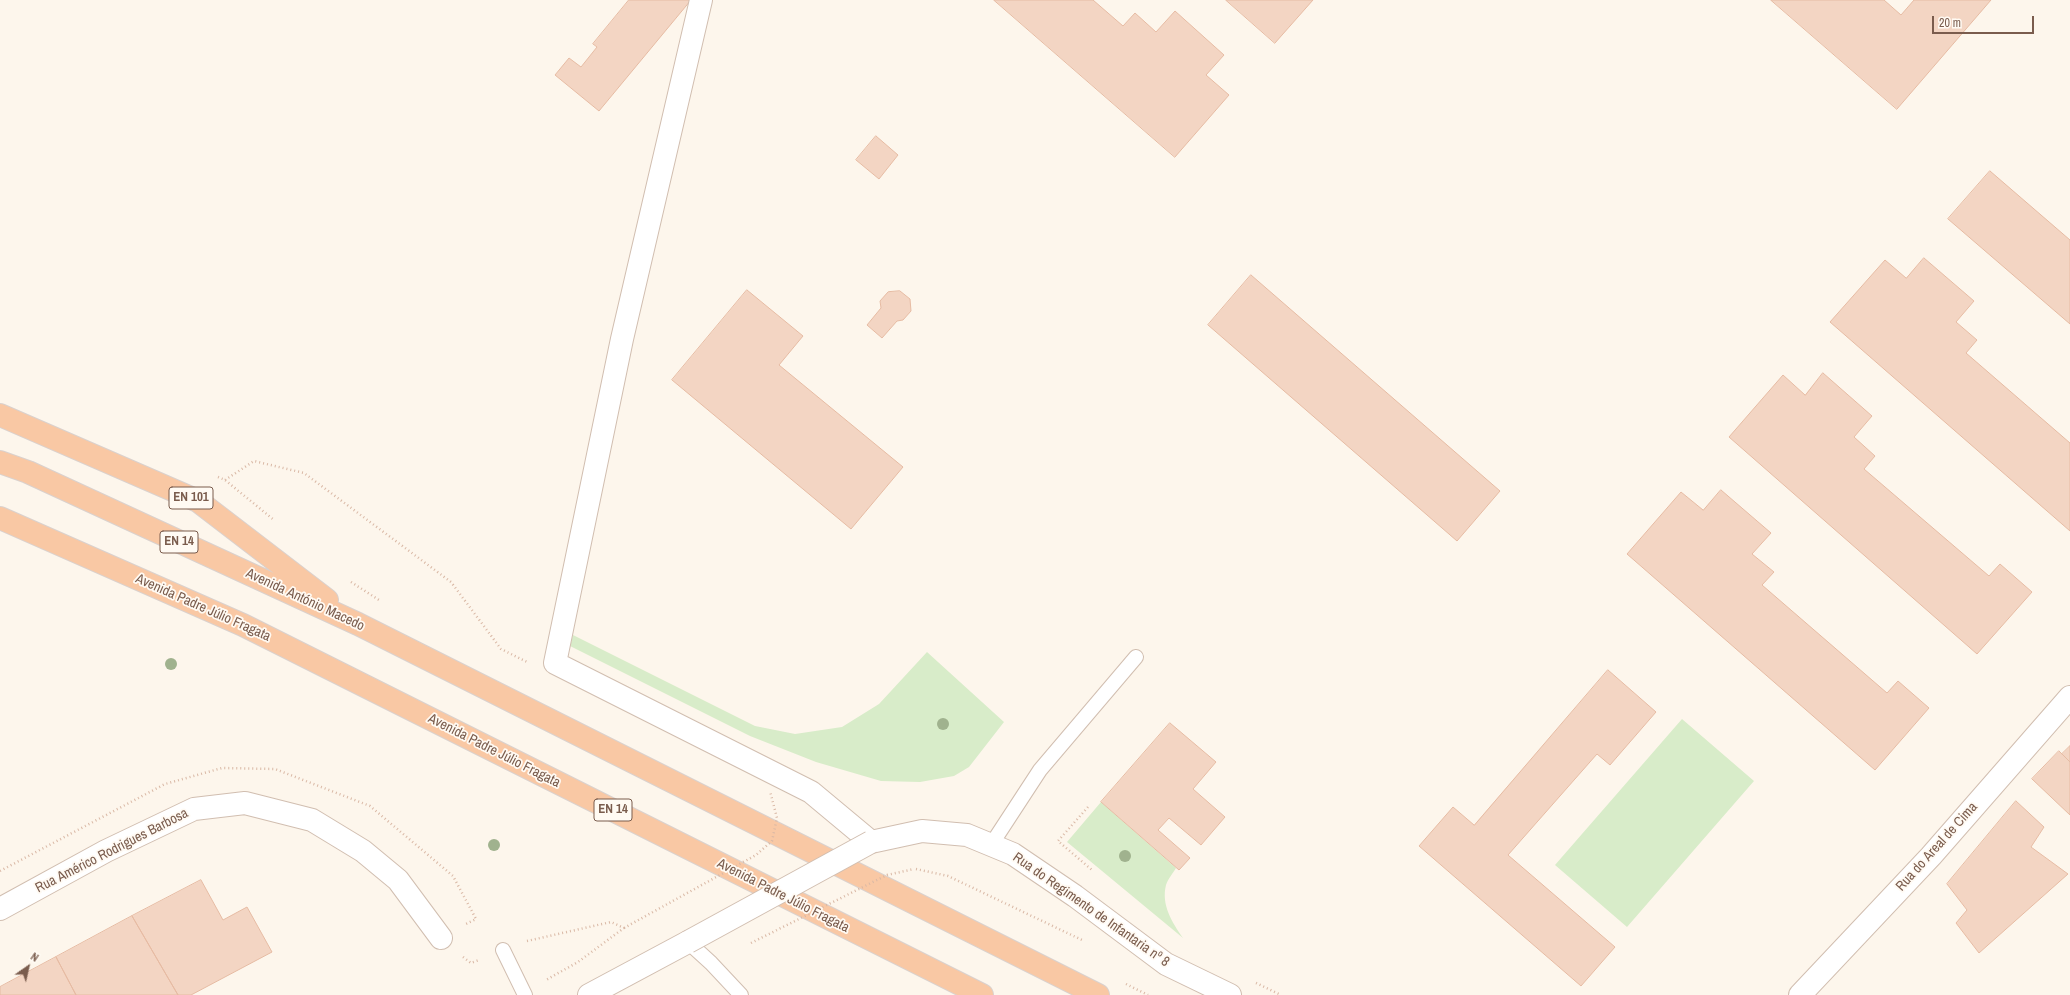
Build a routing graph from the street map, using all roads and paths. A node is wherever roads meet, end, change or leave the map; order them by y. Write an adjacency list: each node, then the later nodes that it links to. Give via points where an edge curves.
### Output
1 (701, 0): 17 (street, via 622,339 555,663 811,792)
2 (0, 415): 10 (highway, EN 101, via 198,501)
3 (0, 462): 10 (highway, Avenida António Macedo / EN 14)
4 (210, 474): 5 (path)
5 (225, 480): 7 (path); 12 (path, via 254,461 304,473 451,582 501,649)
6 (0, 518): 21 (highway, Avenida Padre Júlio Fragata / EN 14, via 243,625)
7 (280, 525)
8 (348, 579): 9 (path)
9 (380, 600)
10 (358, 624): 33 (highway, Avenida António Macedo / EN 14)
11 (1136, 657): 18 (lane, via 1040,770)
12 (529, 663)
13 (2070, 697): 36 (street, Rua do Areal de Cima, via 1931,856)
14 (165, 784): 20 (path)
15 (770, 791): 29 (path, bridge, via 777,818 772,841 756,855 624,928 578,962)
16 (1088, 807): 19 (path, via 1058,841)
17 (871, 842): 18 (street, Rua do Regimento de Infantaria nº 8, via 922,831 967,835); 21 (street, Rua do Regimento de Infantaria nº 8, bridge)
18 (991, 845): 34 (street, Rua do Regimento de Infantaria nº 8, via 1013,854 1070,892 1166,964)
19 (1093, 870)
20 (0, 871)
21 (778, 893): 25 (street, Rua do Regimento de Infantaria nº 8, bridge); 32 (highway, Avenida Padre Júlio Fragata / EN 14)
22 (0, 908): 24 (street, Rua Américo Rodrigues Barbosa, via 106,851 194,809 245,803 312,820 363,851 398,880)
23 (1019, 909): 26 (path, bridge, via 948,876 914,869 887,875)
24 (441, 938)
25 (688, 942): 30 (street, Rua do Regimento de Infantaria nº 8); 31 (lane)
26 (745, 946)
27 (502, 950): 29 (lane)
28 (1252, 981): 35 (path)
29 (525, 994)
30 (589, 995)
31 (741, 995)
32 (982, 995)
33 (1098, 995)
34 (1230, 995)
35 (1281, 995)
36 (1800, 995)

